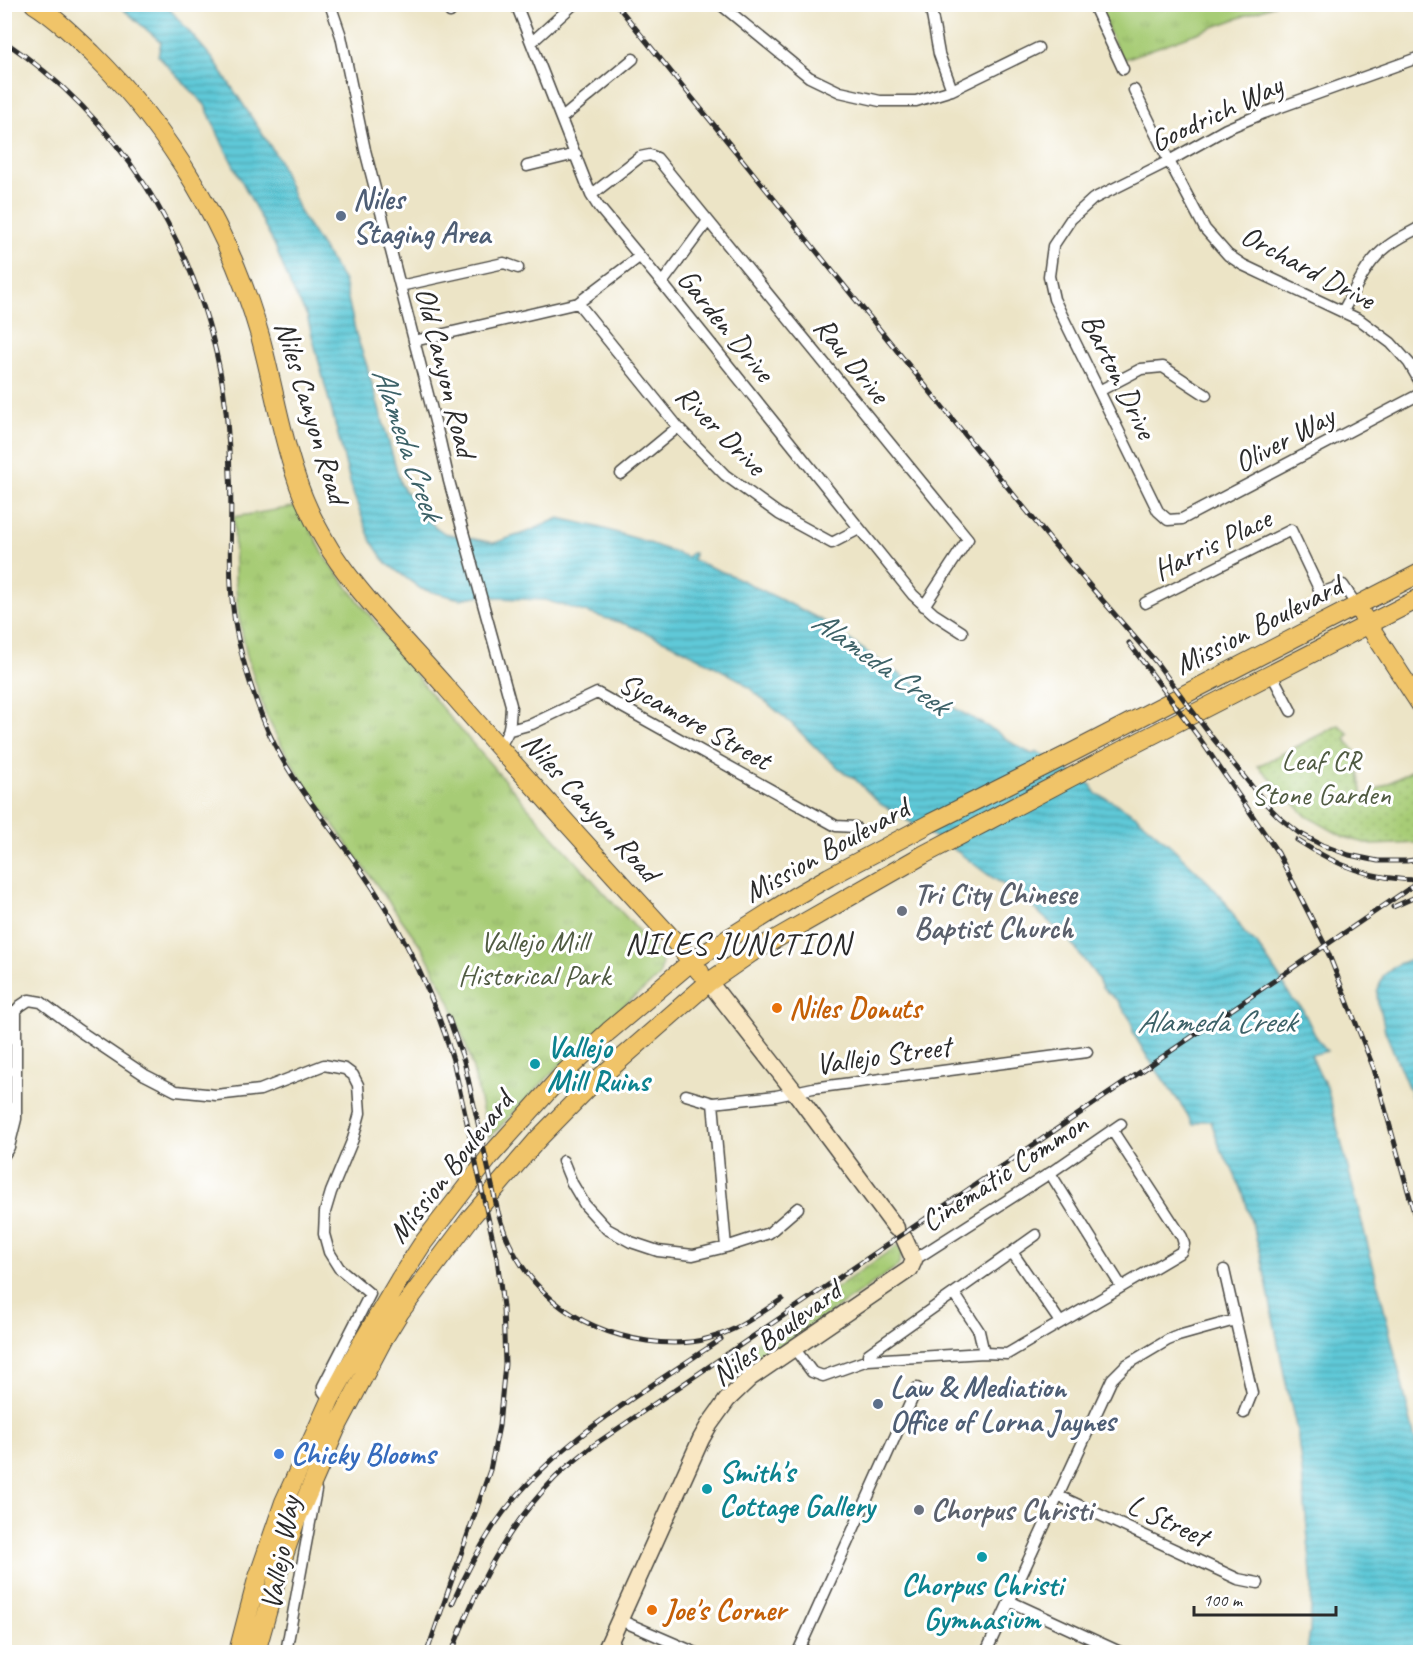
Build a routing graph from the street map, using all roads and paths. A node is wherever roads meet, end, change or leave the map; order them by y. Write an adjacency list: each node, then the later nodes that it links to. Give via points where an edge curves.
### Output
1 (34, 4): 49 (main road, Niles Canyon Road, via 111,72 182,164 214,218 238,273 260,336 296,479 313,519 362,592)
2 (330, 4): 26 (street, Old Canyon Road)
3 (516, 4): 8 (street, Garden Drive)
4 (574, 4): 8 (street)
5 (720, 4): 13 (street, via 809,77 840,92 880,101 916,101)
6 (930, 4): 13 (street, via 939,54)
7 (1093, 4): 12 (street)
8 (532, 42): 15 (street, Garden Drive)
9 (1038, 48): 13 (street)
10 (1420, 57): 17 (street, Goodrich Way, via 1226,129)
11 (633, 59): 15 (street)
12 (1123, 69)
13 (952, 90)
14 (1134, 90): 17 (street, Orchard Drive)
15 (562, 118): 16 (street, Garden Drive)
16 (576, 154): 18 (street); 19 (street, Garden Drive)
17 (1169, 162): 22 (street, Goodrich Way, via 1093,199 1071,219); 28 (street, Orchard Drive, via 1205,229 1228,255)
18 (527, 166)
19 (591, 195): 20 (street, Rau Drive, via 646,151 657,158); 23 (street, Garden Drive)
20 (708, 221): 25 (street); 41 (street, Rau Drive, via 968,539)
21 (1420, 227): 28 (street, via 1389,245 1368,265)
22 (1053, 246): 31 (street, Barton Drive, via 1049,276 1054,299)
23 (639, 257): 25 (street, Garden Drive); 27 (street)
24 (518, 268): 26 (street, via 504,263)
25 (662, 283): 37 (street, Garden Drive)
26 (400, 286): 29 (street, Old Canyon Road)
27 (578, 303): 29 (street); 34 (street, River Drive)
28 (1343, 311): 30 (street, Orchard Drive, via 1391,343)
29 (414, 341): 48 (street, Old Canyon Road, via 512,705)
30 (1420, 382)
31 (1099, 391): 33 (street, via 1141,369 1163,367); 36 (street, Barton Drive, via 1158,511)
32 (1420, 394): 36 (street, Oliver Way, via 1182,519)
33 (1206, 395)
34 (678, 427): 35 (street); 37 (street, River Drive, via 725,475 779,514 832,543)
35 (621, 474)
36 (1168, 520)
37 (860, 529): 41 (street, Garden Drive)
38 (1420, 573): 42 (main road, Mission Boulevard)
39 (1420, 598): 43 (main road, Mission Boulevard)
40 (1145, 603): 42 (street, Harris Place, via 1291,530 1321,593 1344,585)
41 (924, 606): 44 (street, Garden Drive)
42 (1357, 606): 43 (main road); 51 (main road, Mission Boulevard, via 898,840 794,897)
43 (1368, 625): 45 (main road, Mission Boulevard); 46 (main road)
44 (962, 632)
45 (1272, 675): 47 (street); 52 (main road, Mission Boulevard, via 923,855 751,953)
46 (1420, 704)
47 (1291, 711)
48 (510, 730): 49 (street); 50 (street, Sycamore Street, via 532,724 597,693 836,826)
49 (498, 747): 51 (main road, Niles Canyon Road)
50 (855, 827)
51 (692, 962): 52 (main road, Niles Canyon Road); 74 (main road, Mission Boulevard, via 566,1071 491,1155 399,1280)
52 (709, 982): 54 (main road); 76 (main road, Mission Boulevard, via 589,1087 472,1216 400,1312)
53 (1088, 1052): 54 (street, Vallejo Street)
54 (795, 1092): 56 (street, Vallejo Street); 64 (main road, via 900,1233)
55 (686, 1095): 56 (street, Vallejo Street)
56 (713, 1103): 62 (street)
57 (4, 1155): 74 (street, via 16,1119 16,1011 29,1000 41,1002 145,1075 176,1091 216,1095 260,1090 324,1065 345,1069 353,1075 358,1085 360,1113 325,1212 324,1234 339,1268 370,1294 325,1381 323,1391)
58 (563, 1161): 62 (street, via 585,1205 607,1229 631,1242 658,1251 693,1255)
59 (1050, 1173): 64 (street, Cinematic Common); 66 (street); 66 (street, Cinematic Common, via 1116,1127 1184,1244 1181,1252)
60 (798, 1208): 62 (street, via 769,1233)
61 (1036, 1235): 63 (street)
62 (726, 1247)
63 (1012, 1252): 67 (street); 69 (street)
64 (914, 1260): 70 (main road, Niles Boulevard, via 910,1269)
65 (1224, 1270): 68 (street)
66 (1121, 1286): 69 (street)
67 (954, 1293): 71 (street, via 979,1331); 72 (street, via 868,1354)
68 (1235, 1320): 75 (street, via 1252,1393); 78 (street, via 1168,1340 1119,1371)
69 (1060, 1322): 71 (street, via 1008,1354)
70 (794, 1348): 72 (street, via 812,1372 824,1376); 83 (main road, Niles Boulevard, via 740,1388 708,1425)
71 (984, 1353): 72 (street)
72 (868, 1360)
73 (917, 1388): 89 (street)
74 (330, 1400): 76 (street); 79 (main road, Mission Boulevard)
75 (1244, 1413)
76 (337, 1427): 77 (main road, Mission Boulevard)
77 (321, 1463): 80 (main road, Mission Boulevard); 86 (street, Vallejo Way)
78 (1059, 1496): 81 (street, L Street, via 1238,1579); 82 (street)
79 (284, 1502): 80 (main road); 84 (main road, Mission Boulevard, via 256,1583)
80 (301, 1509): 85 (main road, Mission Boulevard)
81 (1258, 1583)
82 (1009, 1601): 90 (street); 91 (street)
83 (620, 1620): 87 (main road, Niles Boulevard); 88 (street)
84 (238, 1653)
85 (256, 1653)
86 (286, 1653)
87 (605, 1653)
88 (694, 1653)
89 (798, 1653)
90 (986, 1653)
91 (1120, 1653)

